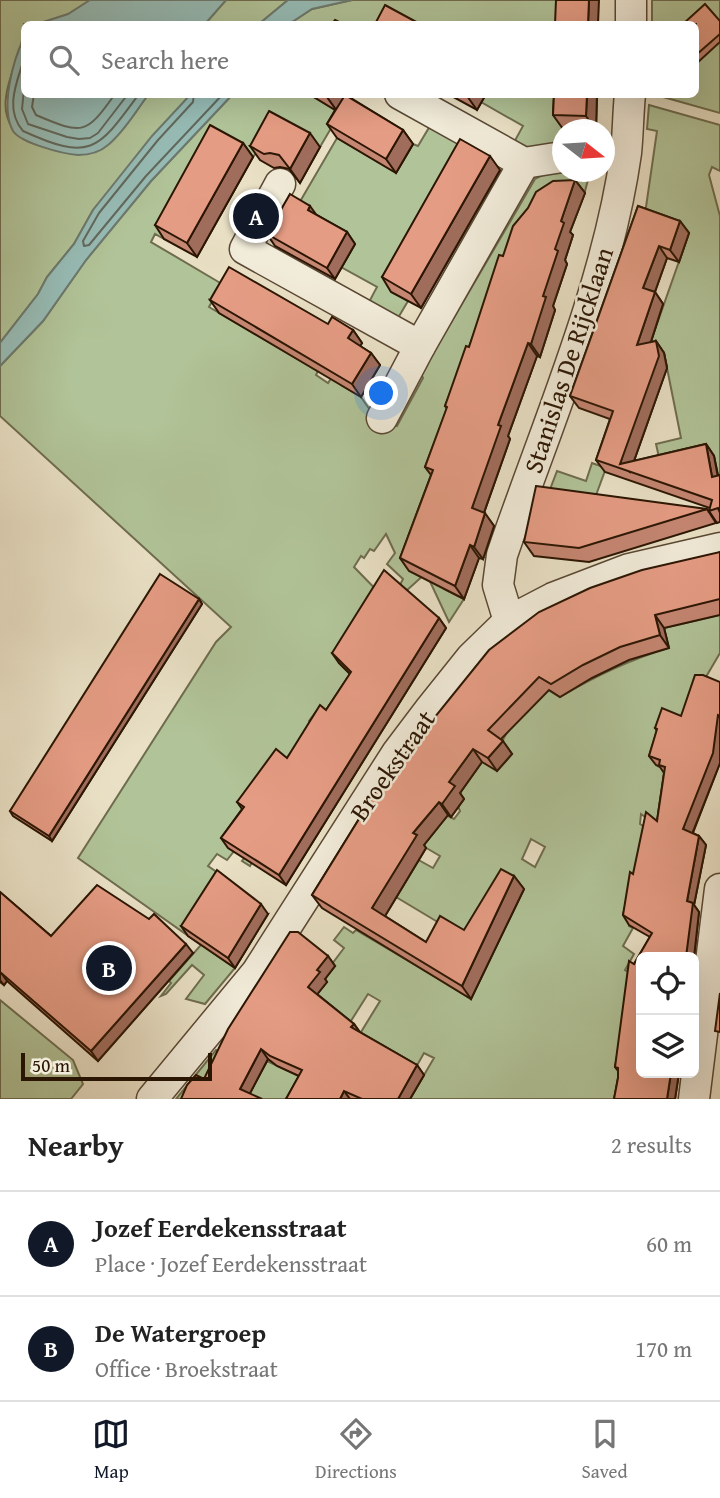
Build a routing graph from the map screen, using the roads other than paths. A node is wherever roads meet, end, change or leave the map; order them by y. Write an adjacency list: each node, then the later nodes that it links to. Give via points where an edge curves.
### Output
1 (631, 0): 2 (street)
2 (631, 21)
3 (407, 98): 7 (street)
4 (629, 98): 5 (street, Stanislas De Rijcklaan)
5 (615, 152)
6 (552, 159): 7 (street)
7 (524, 163): 10 (street)
8 (613, 182): 13 (street, Stanislas De Rijcklaan, via 610,232 592,297 502,555 498,585)
9 (280, 184): 10 (street, via 245,249)
10 (419, 346): 11 (street)
11 (382, 418)
12 (720, 548): 13 (street, Broekstraat, via 629,569 553,598)
13 (509, 621): 15 (street, Broekstraat, via 471,658 397,753 257,972)
14 (720, 889): 16 (street)
15 (152, 1099)
16 (694, 1099)

